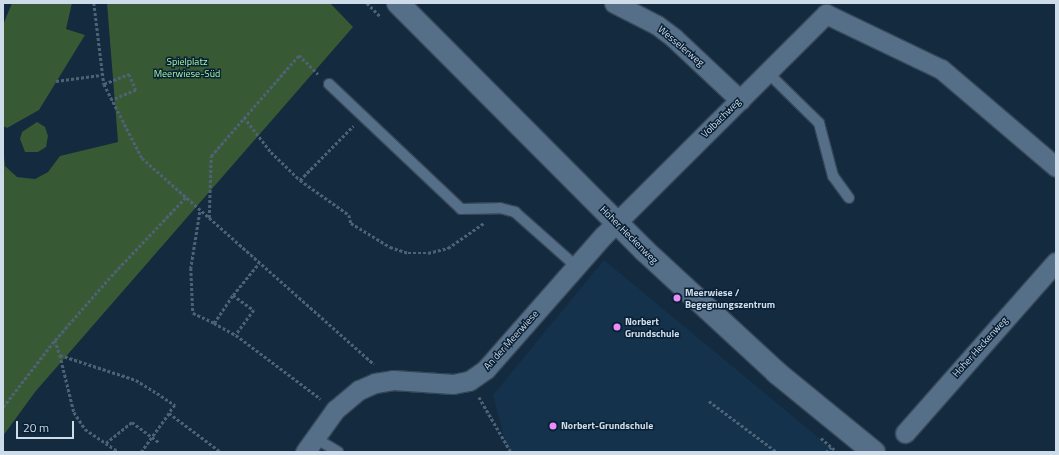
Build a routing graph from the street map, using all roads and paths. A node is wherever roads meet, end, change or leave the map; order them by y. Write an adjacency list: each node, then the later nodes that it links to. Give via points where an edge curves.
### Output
1 (94, 3): 6 (path)
2 (398, 3): 21 (street, Hoher Heckenweg)
3 (614, 3): 11 (street, Wesselerweg, via 656,25 674,38)
4 (828, 8): 5 (street, Volbachweg); 14 (street, Volbachweg, via 941,69)
5 (767, 72): 11 (street, Volbachweg); 17 (lane, via 819,123 833,176)
6 (101, 75): 7 (path); 8 (path)
7 (56, 81)
8 (104, 84): 10 (path); 10 (path, via 129,74 136,90)
9 (329, 84): 12 (lane); 13 (path, via 299,55)
10 (112, 100): 16 (path, via 142,158)
11 (740, 100): 21 (street, Volbachweg)
12 (364, 116): 15 (path); 18 (lane, via 461,209)
13 (244, 117): 15 (path, via 271,152); 20 (path, via 211,156)
14 (1056, 167)
15 (300, 180): 18 (path, via 349,215 351,223 369,236 408,253 428,253 448,248 475,231)
16 (185, 198): 19 (path); 28 (path)
17 (850, 198)
18 (500, 208): 24 (lane, via 515,212)
19 (200, 211): 20 (path); 26 (path, via 190,268 193,313)
20 (209, 219): 22 (path)
21 (616, 222): 24 (street, An der Meerwiese); 49 (street, Hoher Heckenweg, via 736,337)
22 (259, 262): 25 (path); 30 (path)
23 (1056, 262): 36 (street, Hoher Heckenweg)
24 (576, 267): 31 (street, An der Meerwiese, via 486,369)
25 (233, 295): 26 (path); 27 (path, via 254,310)
26 (214, 323): 27 (path)
27 (236, 335): 34 (path)
28 (55, 340): 29 (path); 33 (path)
29 (60, 355): 35 (path, via 136,380 175,405); 39 (path, via 74,412 85,429)
30 (393, 380): 31 (street, An der Meerwiese, via 453,384); 34 (street, An der Meerwiese, via 375,383 359,390)
31 (469, 381): 45 (path)
32 (709, 401): 46 (path)
33 (3, 407)
34 (335, 410): 40 (street, An der Meerwiese)
35 (169, 412): 37 (path); 43 (path)
36 (905, 433)
37 (152, 437): 38 (path); 39 (path, via 132,422); 42 (path)
38 (159, 442)
39 (106, 443): 41 (path)
40 (310, 445): 44 (lane)
41 (119, 452)
42 (141, 452)
43 (221, 452)
44 (338, 452)
45 (511, 452)
46 (777, 452)
47 (826, 452): 48 (path, via 830,447)
48 (837, 452)
49 (874, 452)

